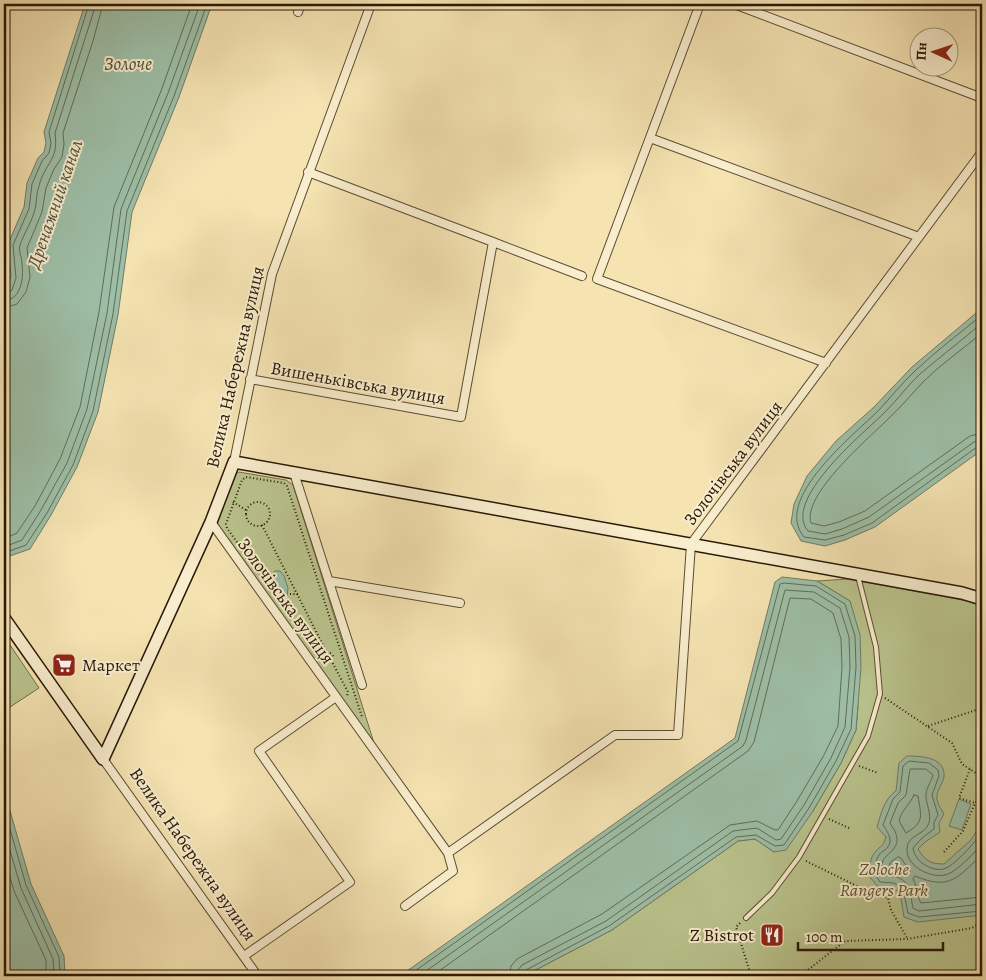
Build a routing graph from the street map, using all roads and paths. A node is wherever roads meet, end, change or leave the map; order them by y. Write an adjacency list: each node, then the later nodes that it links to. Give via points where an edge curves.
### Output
1 (302, 4): 5 (street)
2 (371, 4): 9 (street, Велика Набережна вулиця)
3 (700, 4): 7 (street)
4 (734, 4): 6 (street)
5 (298, 12)
6 (982, 98)
7 (650, 138): 10 (street); 13 (street, via 597,280)
8 (982, 152): 10 (street, Золочівська вулиця)
9 (308, 172): 11 (street); 14 (street, Велика Набережна вулиця, via 272,274)
10 (919, 237): 13 (street, Золочівська вулиця)
11 (493, 242): 12 (street); 14 (street, Вишеньківська вулиця, via 461,418)
12 (582, 276)
13 (826, 363): 22 (street, Золочівська вулиця)
14 (250, 379): 15 (street, Велика Набережна вулиця)
15 (234, 462): 16 (street); 17 (street, Велика Набережна вулиця)
16 (294, 473): 22 (street); 25 (street)
17 (221, 499): 18 (path); 20 (street, Велика Набережна вулиця)
18 (234, 503): 19 (path); 23 (path, via 226,524); 35 (path, via 246,477 287,486)
19 (246, 510): 21 (path, via 246,518 251,524); 21 (path, via 255,502 266,505 270,512)
20 (211, 522): 36 (street, Золочівська вулиця); 41 (street, Велика Набережна вулиця)
21 (262, 525): 27 (path)
22 (691, 544): 24 (street); 51 (street, Золочівська вулиця, via 678,735 614,736)
23 (244, 552)
24 (858, 574): 28 (street); 37 (lane, via 876,647)
25 (329, 581): 29 (street); 33 (street)
26 (290, 594): 27 (path)
27 (298, 594): 31 (path)
28 (982, 599)
29 (460, 603)
30 (4, 618): 41 (street, Велика Набережна вулиця)
31 (327, 653): 32 (path, via 333,656); 32 (path, via 325,658)
32 (331, 660): 34 (path)
33 (362, 685)
34 (348, 692): 35 (path); 36 (path, via 346,698)
35 (354, 692): 39 (path, via 363,722)
36 (338, 693): 51 (street, Золочівська вулиця); 57 (street, via 259,751 350,882)
37 (880, 694): 40 (path); 42 (lane, via 868,736)
38 (982, 708): 40 (path)
39 (358, 714)
40 (928, 726): 43 (path, via 952,743 962,764)
41 (103, 759): 57 (street, Велика Набережна вулиця)
42 (852, 763): 44 (path); 48 (lane)
43 (970, 769): 45 (path); 47 (path, via 959,798)
44 (878, 772)
45 (982, 777)
46 (982, 797): 47 (path)
47 (975, 803): 50 (path, via 963,831)
48 (822, 816): 49 (path); 52 (lane)
49 (851, 829)
50 (944, 852)
51 (448, 853): 53 (street, via 454,871)
52 (799, 858): 54 (lane, via 772,893); 56 (path, via 888,898)
53 (405, 906)
54 (746, 918): 59 (path, via 736,927)
55 (982, 922): 56 (path, via 972,928)
56 (907, 939): 60 (path, via 844,941)
57 (244, 956): 58 (street, Велика Набережна вулиця)
58 (254, 971)
59 (751, 976)
60 (800, 976)

